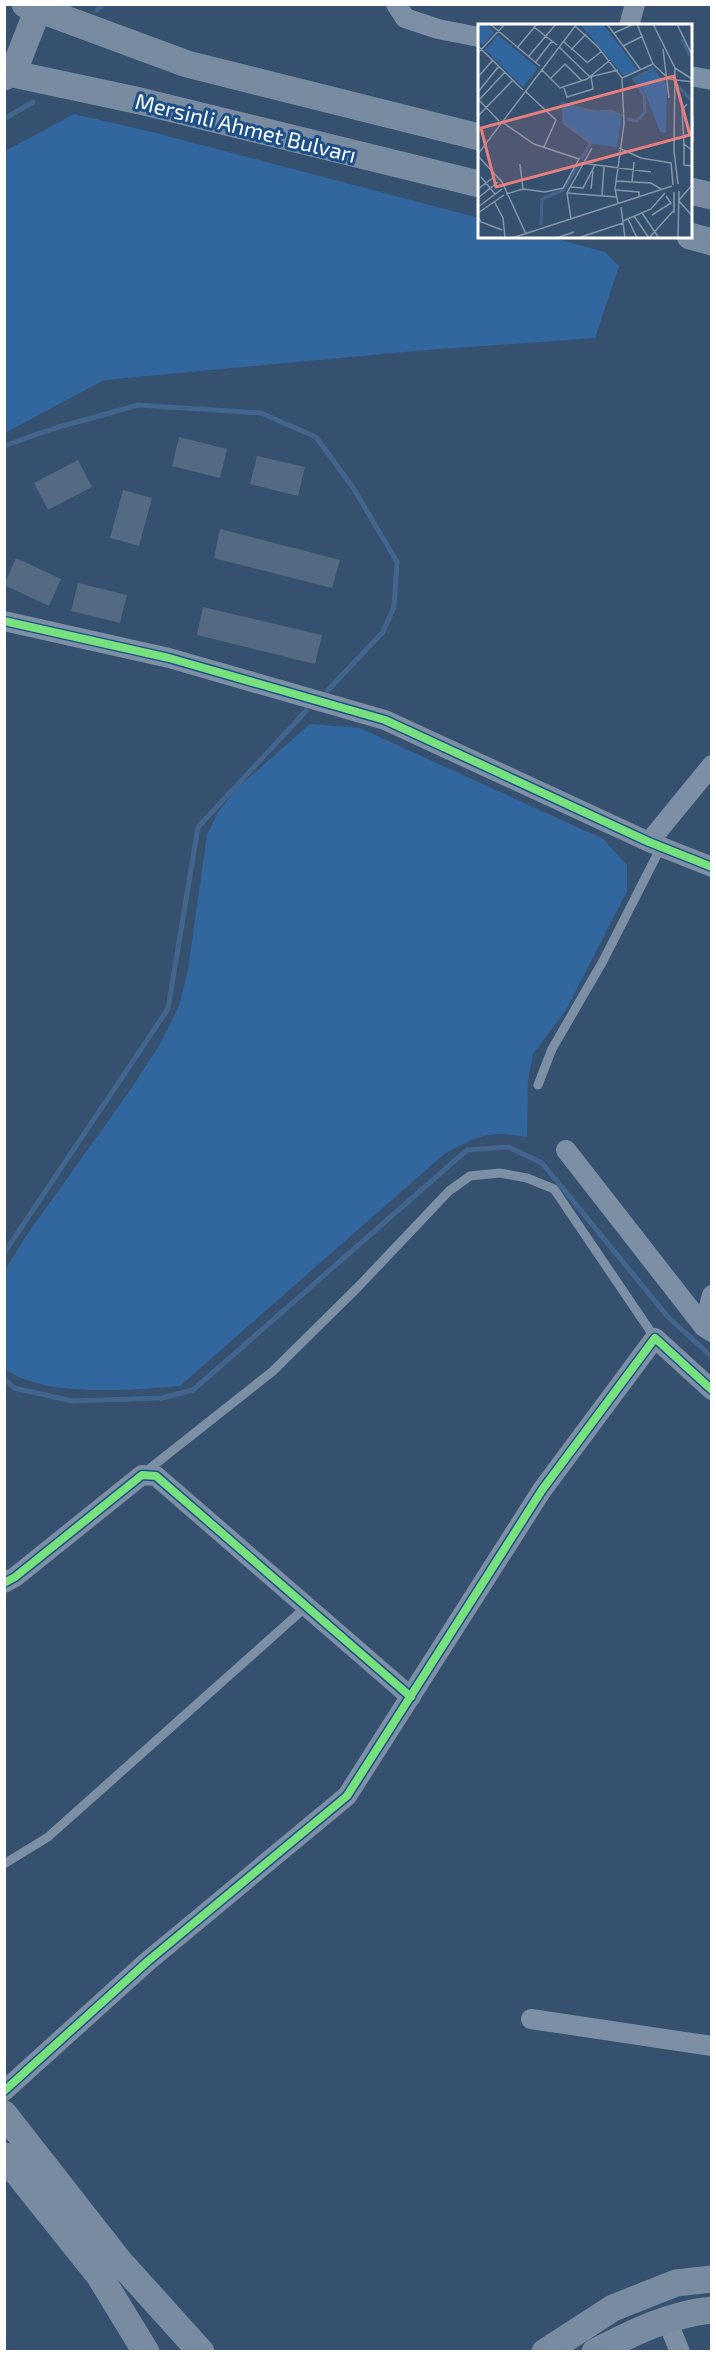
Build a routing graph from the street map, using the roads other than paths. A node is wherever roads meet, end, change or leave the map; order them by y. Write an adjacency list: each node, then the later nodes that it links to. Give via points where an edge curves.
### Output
1 (396, 4): 5 (street, via 405,18)
2 (635, 4): 4 (street)
3 (34, 6): 6 (main road); 9 (main road, Mersinli Ahmet Bulvarı, via 187,64)
4 (630, 24)
5 (478, 37)
6 (7, 74): 10 (main road, Mersinli Ahmet Bulvarı, via 151,103)
7 (692, 76): 8 (street)
8 (711, 80)
9 (478, 137)
10 (478, 184)
11 (692, 191): 12 (main road)
12 (711, 196)
13 (692, 237): 14 (main road)
14 (711, 242)
15 (4, 621): 17 (street, via 169,658 385,720)
16 (711, 765): 17 (street)
17 (655, 844): 18 (street); 19 (lane, via 603,961 552,1048)
18 (711, 867)
19 (538, 1085)
20 (566, 1150): 22 (street)
21 (711, 1295): 22 (street)
22 (708, 1330)
23 (655, 1338): 24 (street); 25 (lane, via 554,1189 500,1173 470,1176 449,1191 273,1371); 28 (street, via 542,1490)
24 (711, 1390)
25 (142, 1474): 26 (street); 27 (street, via 156,1476)
26 (4, 1583)
27 (307, 1606): 28 (street); 29 (lane, via 48,1838)
28 (411, 1697): 32 (street, via 347,1797 148,1961)
29 (4, 1864)
30 (531, 2019): 31 (street)
31 (711, 2046)
32 (4, 2091)
33 (4, 2114): 39 (main road, via 119,2261)
34 (4, 2156): 38 (main road, via 99,2275)
35 (711, 2279): 40 (main road, via 676,2283 613,2308)
36 (711, 2310): 37 (main road)
37 (667, 2320): 41 (main road, via 646,2326); 42 (street)
38 (146, 2352)
39 (201, 2352)
40 (544, 2352)
41 (595, 2352)
42 (680, 2352)

